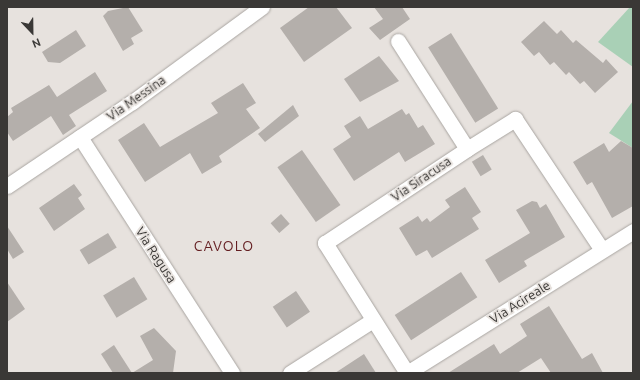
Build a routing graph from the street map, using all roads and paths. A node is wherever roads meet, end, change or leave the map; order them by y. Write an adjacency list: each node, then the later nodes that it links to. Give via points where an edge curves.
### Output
1 (262, 7): 3 (street, Via Messina)
2 (398, 41): 4 (street)
3 (80, 137): 5 (street, Via Messina); 9 (street, Via Ragusa)
4 (467, 149): 7 (street, Via Siracusa, via 514,119); 8 (street, Via Siracusa, via 325,243)
5 (7, 186)
6 (633, 231): 7 (street, Via Acireale)
7 (602, 250): 11 (street, Via Acireale)
8 (373, 320): 10 (street); 11 (street, Via Siracusa)
9 (232, 373)
10 (290, 373)
11 (407, 373)

